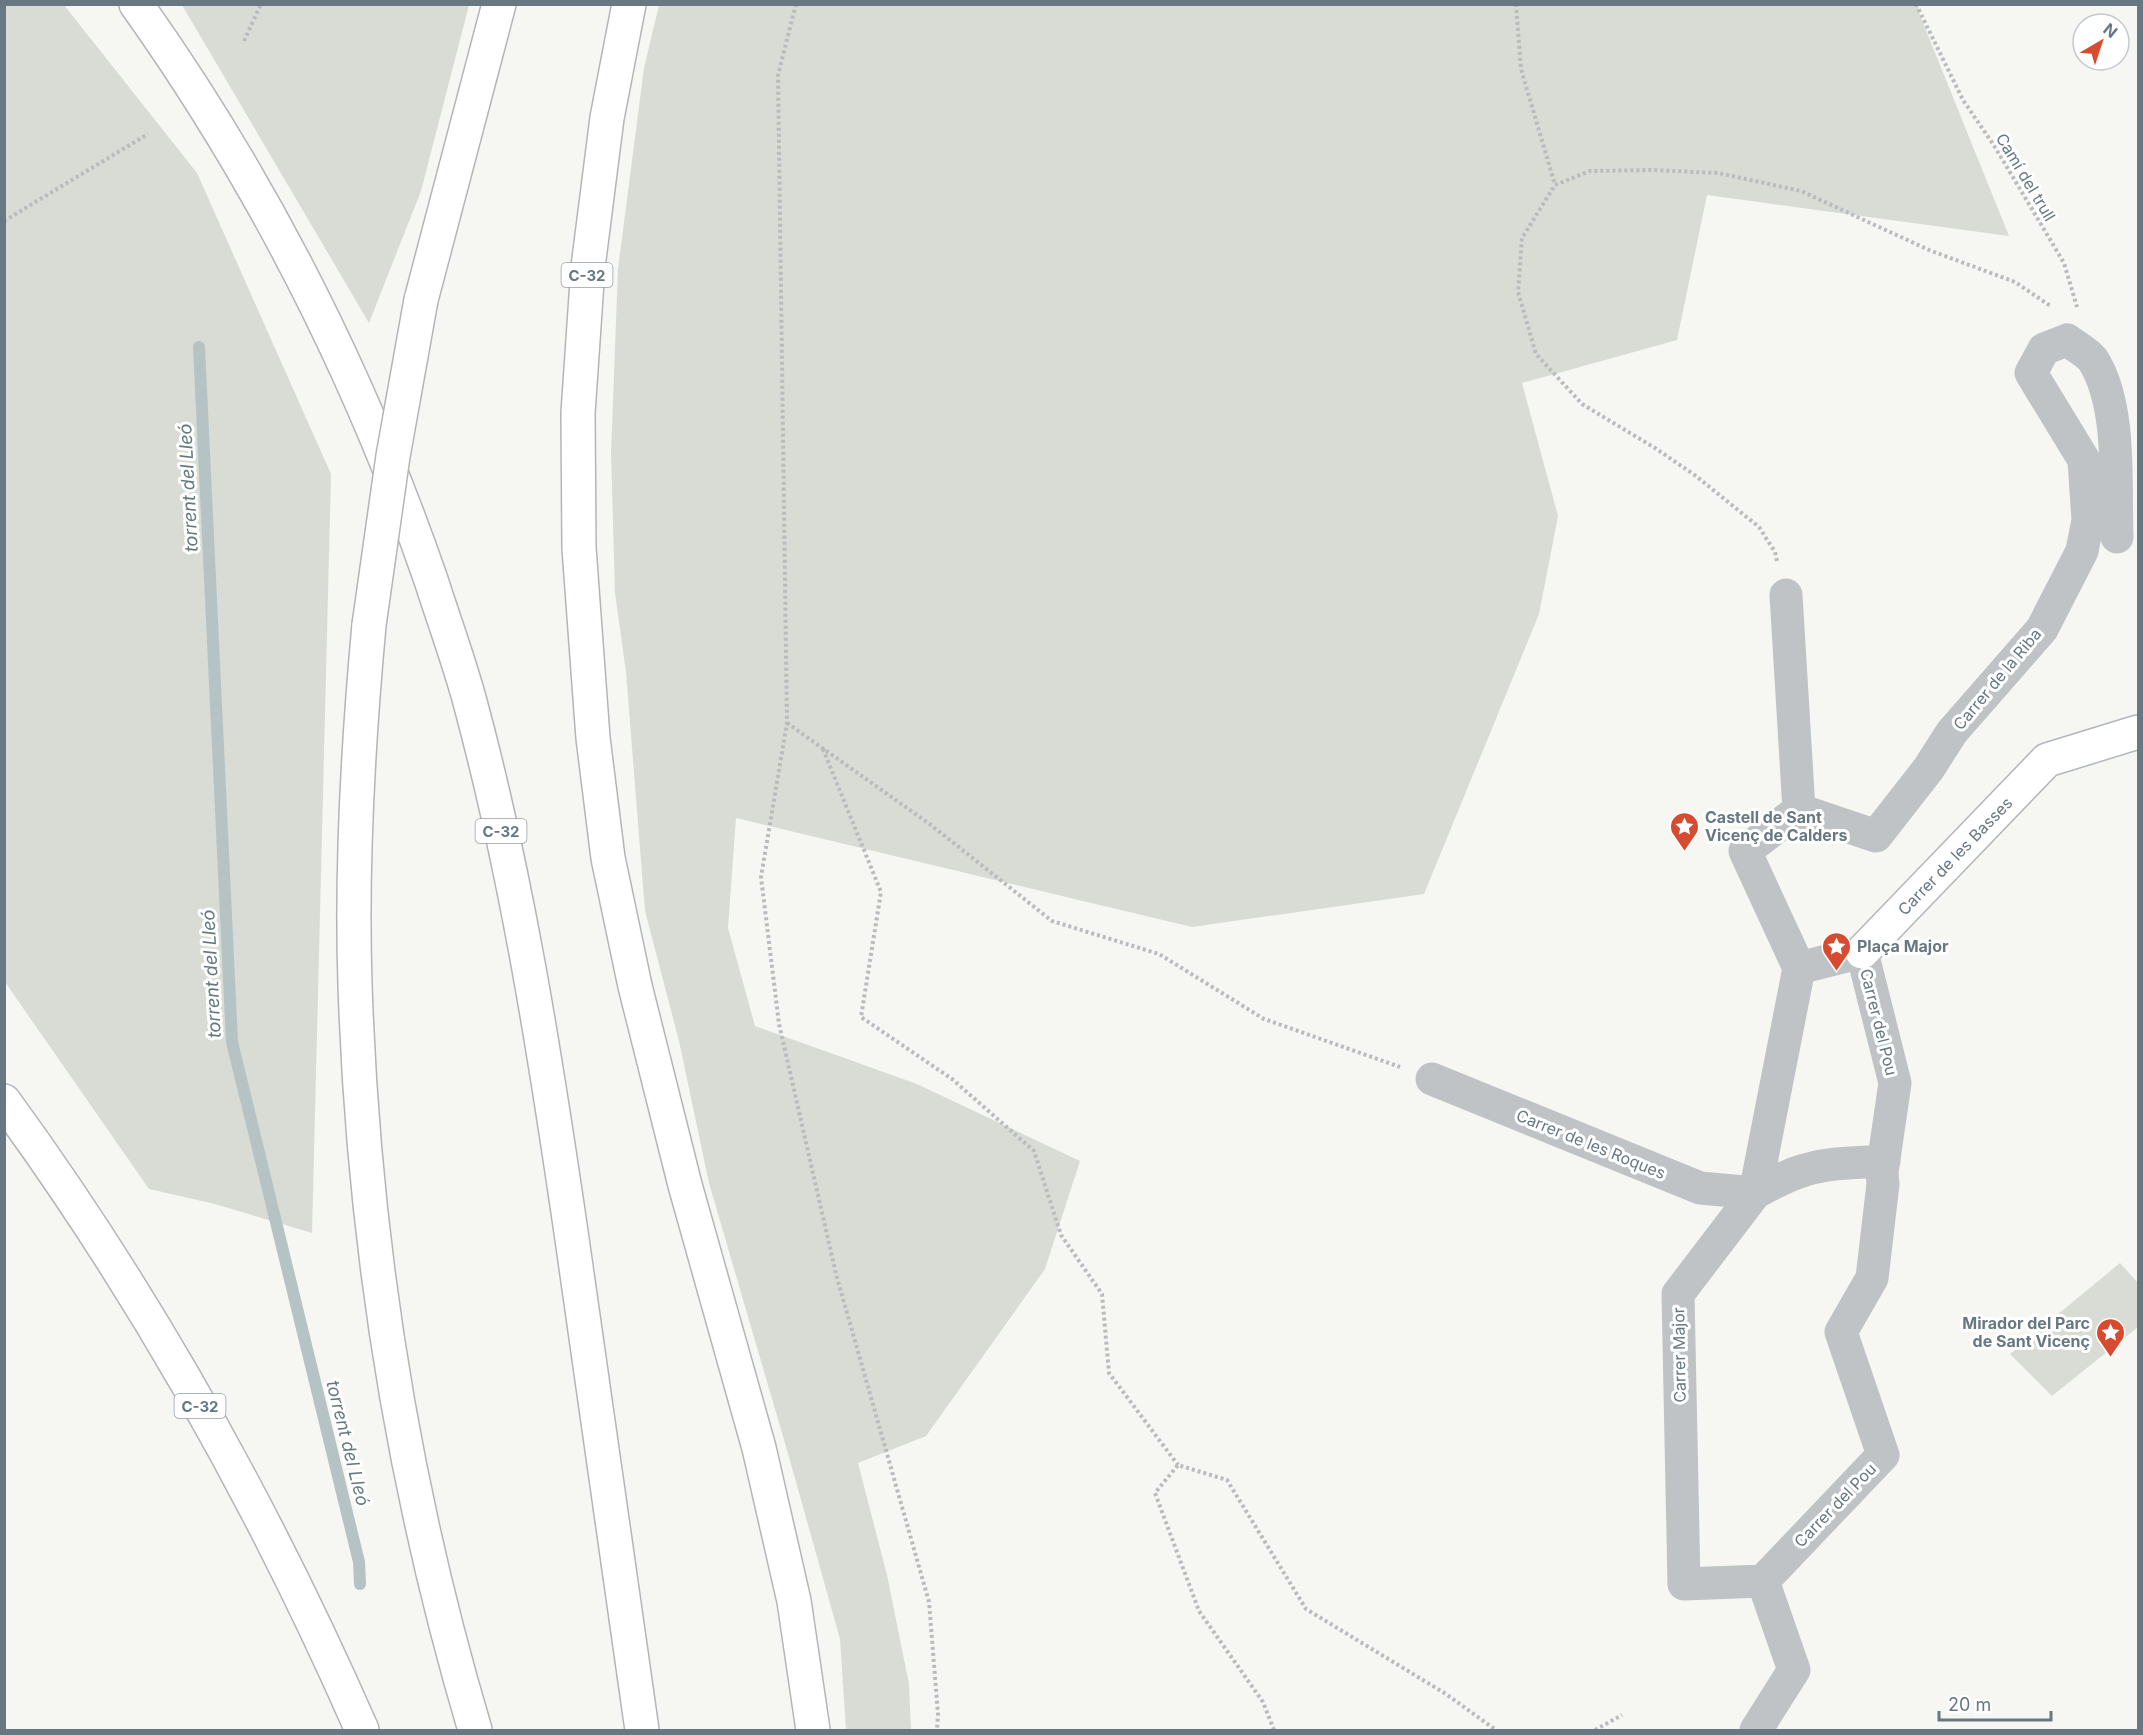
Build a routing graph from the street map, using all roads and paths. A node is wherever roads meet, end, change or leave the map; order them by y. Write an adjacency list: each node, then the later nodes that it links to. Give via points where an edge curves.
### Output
1 (136, 4): 31 (main road, C-32, via 190,82 243,170 292,255 334,340 411,523 469,700 512,882 547,1071)
2 (261, 4): 8 (path)
3 (499, 4): 30 (main road, bridge, via 422,300 390,477 369,625 360,724 354,891 358,1067 376,1263 389,1354 428,1557)
4 (629, 4): 32 (main road, C-32, via 607,118 588,267 578,413 579,548 593,738 608,858 635,986 759,1448 794,1601)
5 (796, 4): 16 (path, via 778,75)
6 (1516, 4): 10 (path, via 1521,69)
7 (1916, 4): 13 (path, Camí del trull, via 1963,100 2064,263)
8 (244, 40)
9 (148, 134): 11 (path)
10 (1555, 185): 12 (path, via 1590,171 1653,170 1718,173 1801,191 1929,250 2015,282); 15 (path, via 1522,238 1518,292 1536,354 1582,404 1696,476 1759,527 1775,552)
11 (4, 221)
12 (2061, 313)
13 (2092, 359): 14 (street, Carrer de la Riba, via 2114,420); 19 (street, Carrer de la Riba, via 2067,340 2044,350 2031,373 2084,460 2088,520 2082,551 2042,628 1952,732 1876,836)
14 (2117, 537)
15 (1786, 595): 19 (street)
16 (787, 723): 18 (path); 33 (path, via 761,877 779,1024 836,1274 929,1602)
17 (2139, 732): 20 (main road, Carrer de les Basses, via 2047,760)
18 (823, 749): 22 (path, via 931,825 1052,921 1159,954 1264,1019); 26 (path, via 881,892 861,1017 952,1079 1034,1151 1061,1235 1102,1294 1109,1372)
19 (1799, 810): 21 (street, via 1745,851)
20 (1862, 952): 21 (street); 24 (street, Carrer del Pou, via 1895,1083)
21 (1799, 968): 25 (street, Carrer Major)
22 (1432, 1079): 25 (street, Carrer de les Roques, via 1700,1188)
23 (4, 1101): 29 (main road, C-32, via 114,1261 183,1376 272,1541)
24 (1884, 1161): 25 (street, via 1831,1164 1805,1170); 27 (street, Carrer del Pou, via 1872,1278 1841,1332 1883,1455)
25 (1755, 1193): 27 (street, Carrer Major, via 1678,1294 1684,1584)
26 (1178, 1465): 34 (path, via 1155,1493 1199,1611 1263,1702); 35 (path, via 1227,1480 1306,1610 1446,1694)
27 (1763, 1581): 37 (street, via 1794,1670)
28 (1622, 1715): 36 (path)
29 (362, 1731)
30 (475, 1731)
31 (642, 1731)
32 (813, 1731)
33 (937, 1731)
34 (1274, 1731)
35 (1496, 1731)
36 (1595, 1731)
37 (1756, 1731)

